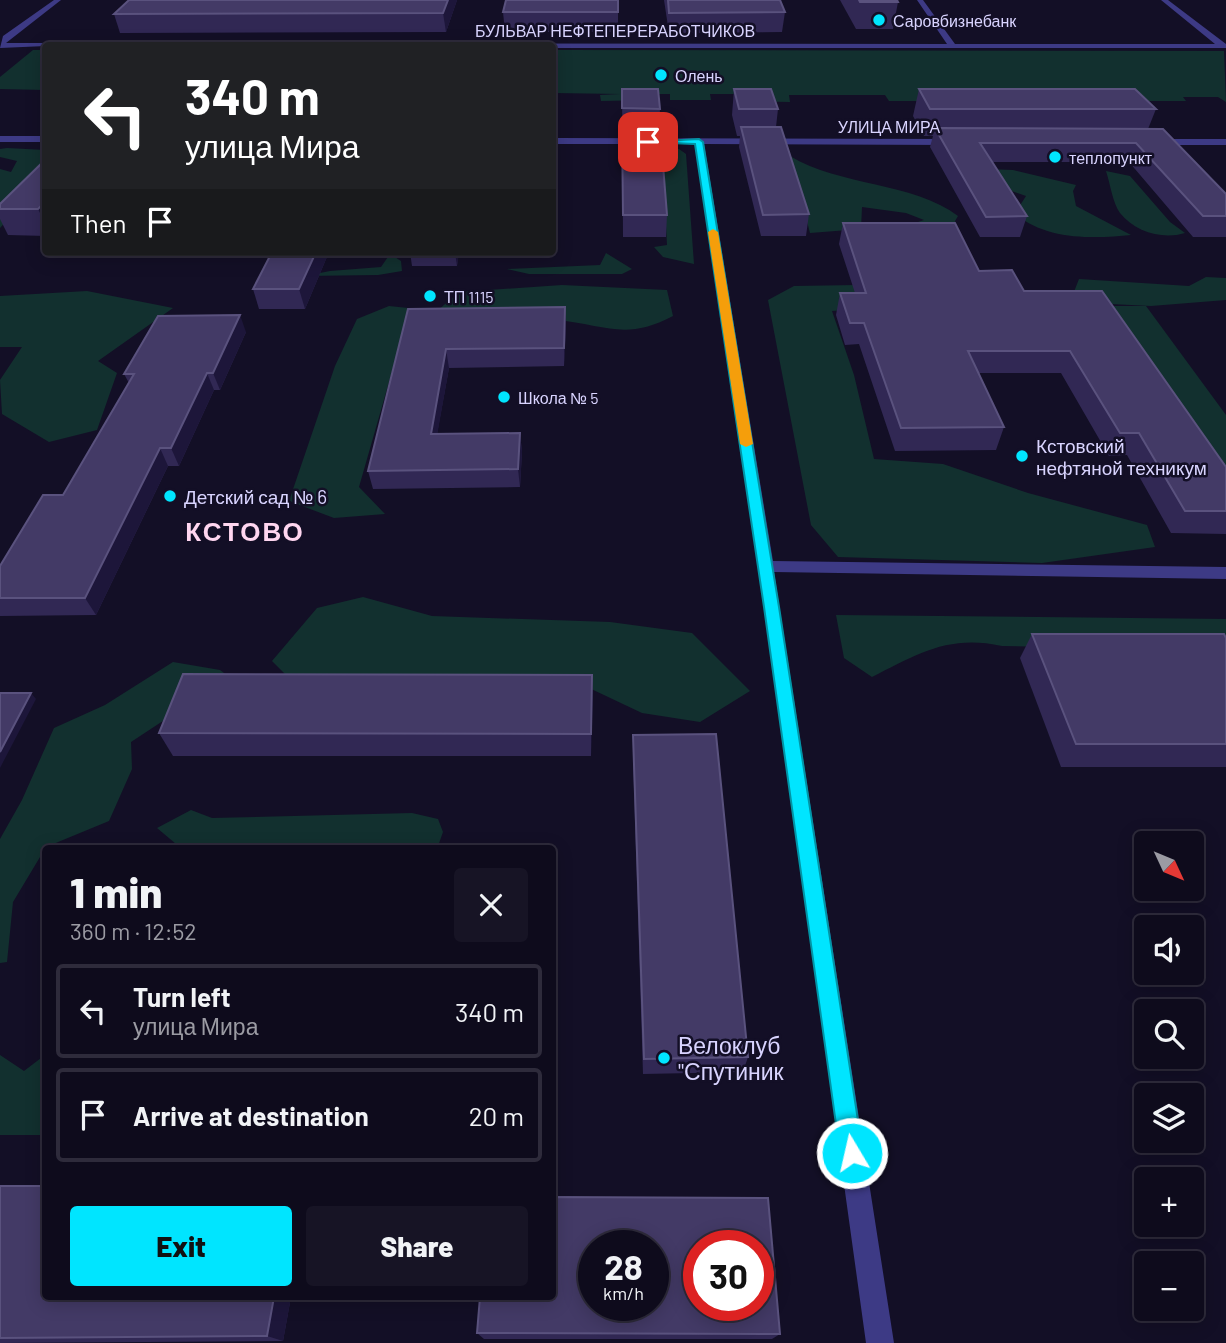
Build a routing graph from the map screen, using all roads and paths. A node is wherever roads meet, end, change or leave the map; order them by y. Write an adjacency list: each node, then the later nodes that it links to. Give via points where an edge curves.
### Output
1 (58, 0): 4 (street)
2 (920, 0): 7 (street)
3 (1164, 0): 8 (street)
4 (2, 41): 5 (street, БУЛЬВАР НЕФТЕПЕРЕРАБОТЧИКОВ)
5 (192, 42)
6 (556, 44): 7 (street, БУЛЬВАР НЕФТЕПЕРЕРАБОТЧИКОВ)
7 (953, 46): 8 (street, БУЛЬВАР НЕФТЕПЕРЕРАБОТЧИКОВ)
8 (1224, 46)
9 (0, 139): 10 (street)
10 (42, 139)
11 (556, 141): 12 (street, УЛИЦА МИРА)
12 (699, 142): 13 (street, УЛИЦА МИРА); 16 (street)
13 (966, 142)
14 (1141, 142): 15 (street)
15 (1226, 142)
16 (765, 566): 17 (street); 18 (street)
17 (1226, 573)
18 (880, 1343)

